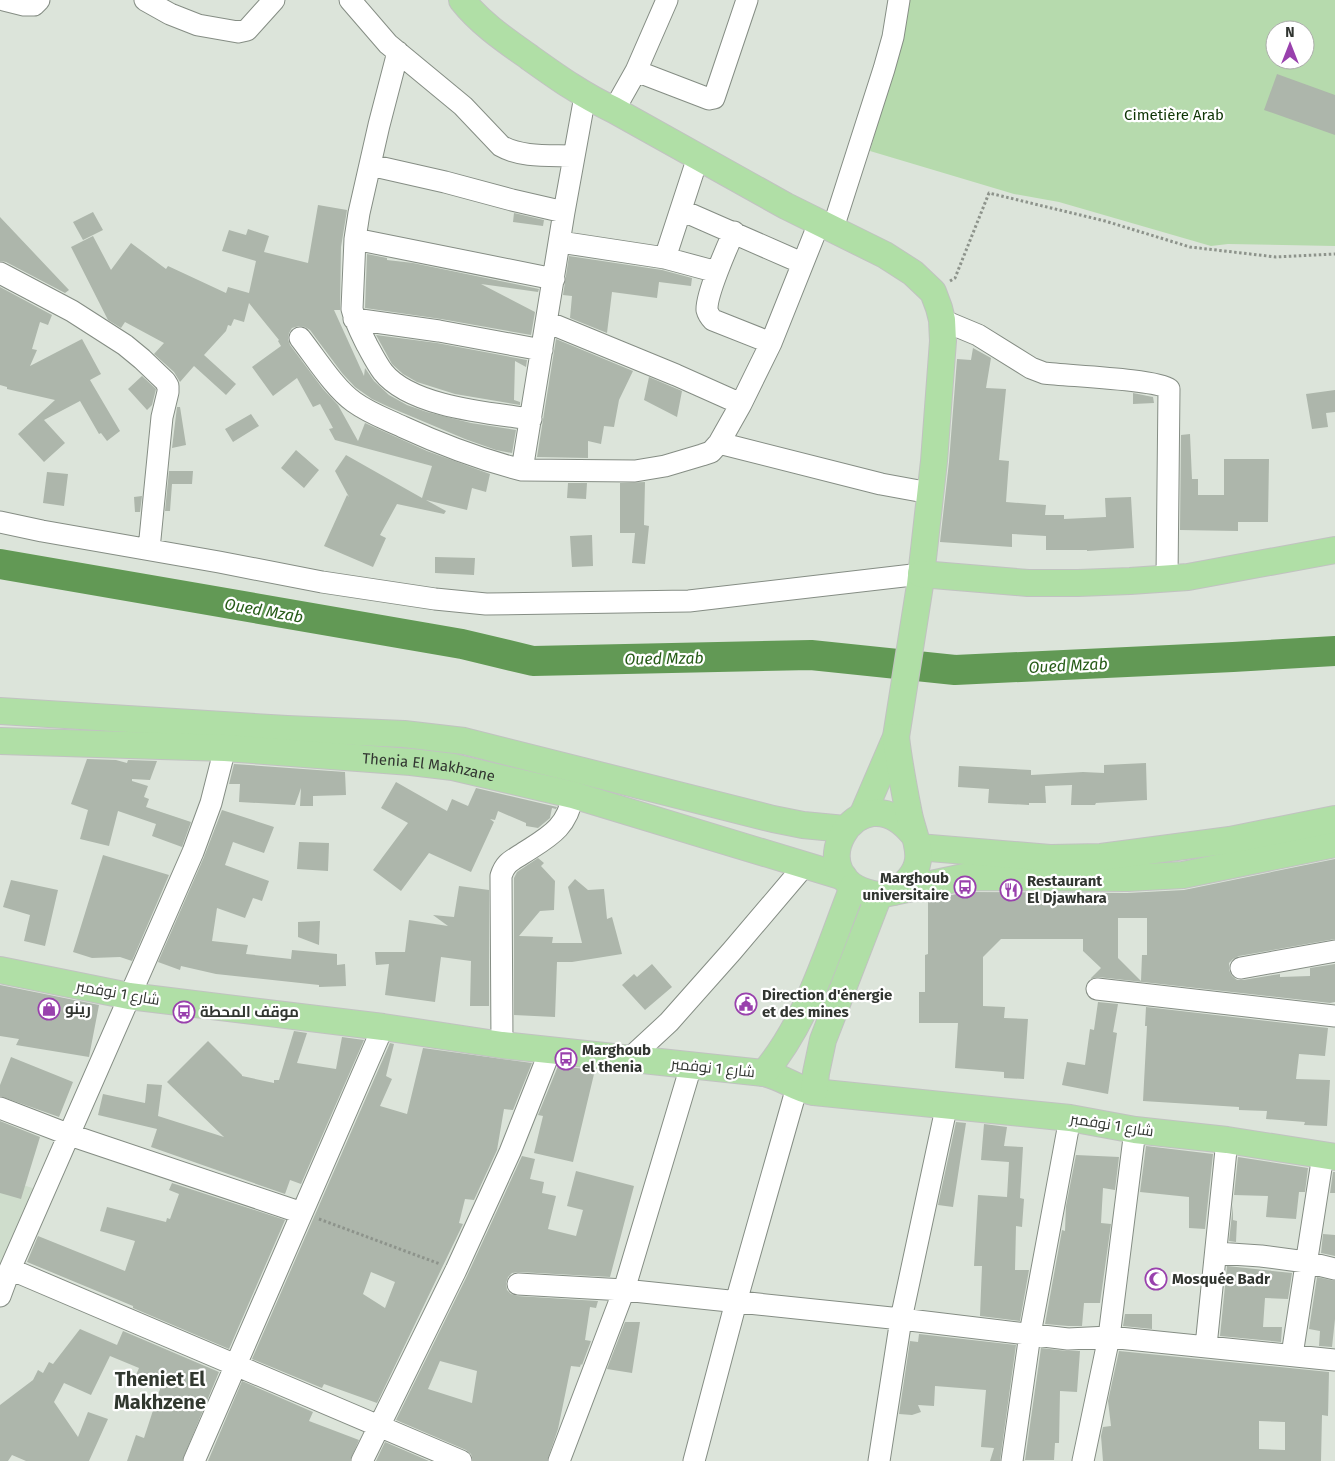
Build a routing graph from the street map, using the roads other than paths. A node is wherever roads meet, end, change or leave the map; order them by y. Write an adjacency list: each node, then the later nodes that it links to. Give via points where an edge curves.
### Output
1 (4, 0): 2 (street, via 34,6)
2 (39, 0)
3 (145, 0): 4 (street, via 198,25 243,32)
4 (274, 0)
5 (350, 0): 10 (street)
6 (462, 0): 12 (main road, via 499,36)
7 (667, 0): 11 (street)
8 (747, 0): 11 (street, via 714,98 709,99)
9 (899, 0): 19 (street, via 884,69)
10 (398, 52): 14 (street, via 449,94 508,150); 16 (street)
11 (636, 71): 13 (street)
12 (585, 96): 13 (main road); 14 (street)
13 (614, 110): 15 (main road)
14 (574, 156): 18 (street)
15 (698, 157): 17 (street); 19 (main road)
16 (370, 165): 18 (street); 21 (street)
17 (681, 210): 20 (street); 23 (street)
18 (564, 212): 22 (street)
19 (826, 225): 24 (street); 29 (main road, via 913,273 933,292)
20 (734, 232): 24 (street); 25 (street)
21 (355, 238): 27 (street); 28 (street)
22 (560, 242): 23 (street); 27 (street)
23 (665, 258): 25 (street)
24 (802, 263): 32 (street)
25 (717, 272): 32 (street, via 707,312 713,320)
26 (0, 273): 40 (street, via 72,310 142,359 168,386)
27 (554, 279): 30 (street)
28 (354, 319): 33 (street); 35 (street, via 384,372 398,384 440,404)
29 (942, 320): 38 (main road); 42 (street, via 1044,373 1143,382 1169,389)
30 (546, 322): 33 (street); 34 (street)
31 (300, 338): 37 (street, via 353,402 441,444)
32 (771, 343): 34 (street)
33 (542, 350): 35 (street)
34 (741, 404): 36 (street)
35 (531, 419): 37 (street)
36 (719, 443): 37 (street, via 711,452 648,470); 38 (street, via 881,484)
37 (522, 470)
38 (930, 493): 43 (main road)
39 (0, 522): 40 (street)
40 (149, 549): 43 (street, via 322,582 486,604 690,601)
41 (1335, 550): 42 (main road)
42 (1167, 578): 43 (main road, via 1078,583)
43 (921, 579): 45 (main road)
44 (0, 711): 50 (main road, via 404,734 464,741 773,819 804,825)
45 (897, 731): 50 (main road); 51 (main road)
46 (0, 741): 47 (main road, Thenia El Makhzane)
47 (225, 748): 48 (main road, Thenia El Makhzane, via 453,767); 60 (street, via 211,803 193,852)
48 (573, 795): 53 (main road, Thenia El Makhzane); 63 (street, via 569,814 560,826 504,866 501,876)
49 (1335, 819): 51 (main road, via 1230,840 1102,857 1050,858)
50 (854, 823): 51 (main road, via 879,813 893,816 905,823); 54 (main road, via 839,840 837,853 838,865)
51 (916, 840): 55 (main road, via 918,861 914,874 905,885)
52 (1335, 844): 55 (main road, via 1183,875 964,877)
53 (805, 865): 54 (main road, Thenia El Makhzane); 67 (street, via 669,1022)
54 (848, 882): 55 (main road, via 865,893); 64 (main road, via 802,1016)
55 (886, 893): 66 (main road, via 828,1024)
56 (1335, 951): 57 (street)
57 (1241, 968)
58 (0, 970): 60 (main road, شارع 1 نوفمبر)
59 (1097, 989): 61 (street)
60 (129, 996): 62 (main road, شارع 1 نوفمبر); 75 (street)
61 (1335, 1016)
62 (383, 1027): 63 (main road, شارع 1 نوفمبر); 78 (street)
63 (502, 1045): 65 (main road, شارع 1 نوفمبر)
64 (786, 1045): 66 (main road); 69 (main road)
65 (550, 1051): 67 (main road, شارع 1 نوفمبر); 94 (street, via 510,1152)
66 (819, 1056): 70 (main road)
67 (628, 1060): 68 (main road, شارع 1 نوفمبر)
68 (691, 1066): 69 (main road, شارع 1 نوفمبر); 84 (street)
69 (764, 1074): 70 (main road, شارع 1 نوفمبر, via 783,1078)
70 (806, 1089): 71 (main road, شارع 1 نوفمبر); 86 (street)
71 (947, 1104): 73 (main road, شارع 1 نوفمبر); 87 (street)
72 (0, 1108): 75 (street)
73 (1070, 1118): 74 (main road, شارع 1 نوفمبر); 88 (street)
74 (1135, 1130): 76 (main road, شارع 1 نوفمبر); 89 (street)
75 (70, 1135): 78 (street); 81 (street)
76 (1227, 1140): 77 (main road, شارع 1 نوفمبر); 79 (street)
77 (1329, 1156): 80 (street)
78 (302, 1213): 93 (street)
79 (1216, 1253): 80 (street); 90 (street)
80 (1306, 1262): 82 (street); 91 (street)
81 (10, 1269): 85 (street); 93 (street)
82 (1335, 1269)
83 (518, 1284): 84 (street)
84 (624, 1290): 86 (street); 98 (street)
85 (0, 1296)
86 (736, 1302): 87 (street); 99 (street)
87 (901, 1319): 88 (street); 100 (street)
88 (1030, 1334): 89 (street, via 1068,1338); 101 (street)
89 (1109, 1337): 90 (street); 102 (street)
90 (1206, 1346): 91 (street)
91 (1292, 1355): 92 (street)
92 (1335, 1360)
93 (235, 1365): 94 (street); 95 (street)
94 (379, 1426): 96 (street); 97 (street)
95 (194, 1461)
96 (362, 1461)
97 (461, 1461)
98 (559, 1461)
99 (694, 1461)
100 (879, 1461)
101 (1012, 1461)
102 (1084, 1461)

